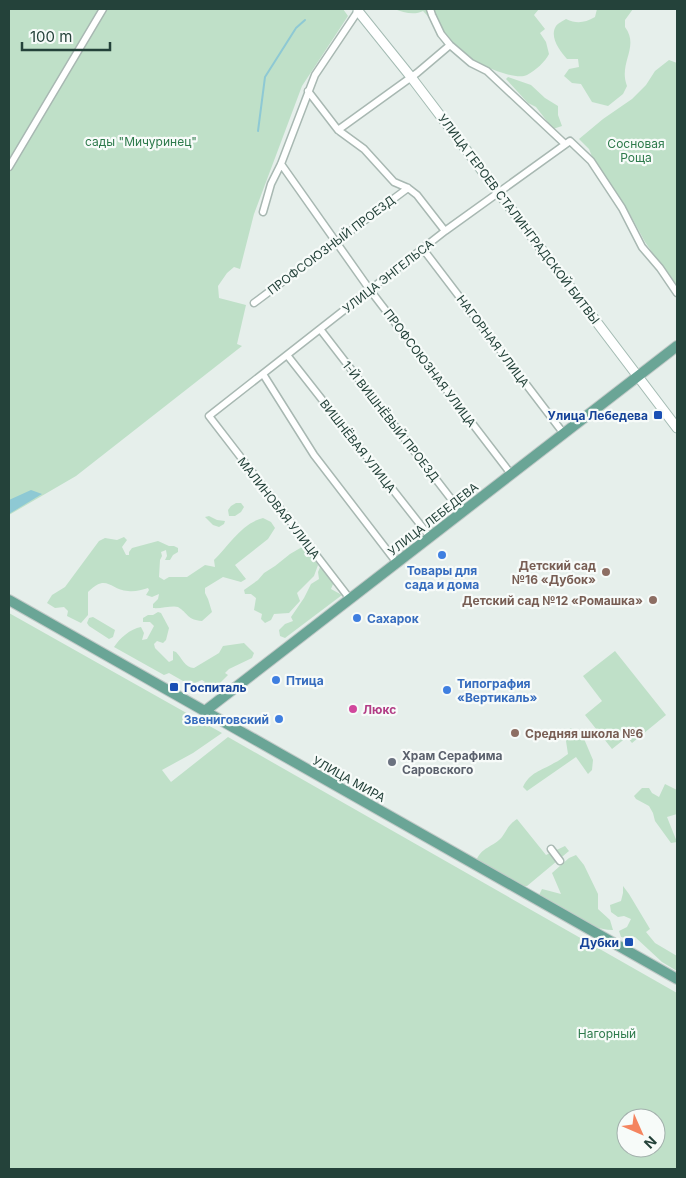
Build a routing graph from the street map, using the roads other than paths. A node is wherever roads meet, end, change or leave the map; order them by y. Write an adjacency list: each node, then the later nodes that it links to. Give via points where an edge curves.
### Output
1 (103, 9): 10 (street)
2 (430, 9): 4 (street)
3 (358, 10): 5 (street, УЛИЦА ГЕРОЕВ СТАЛИНГРАДСКОЙ БИТВЫ); 6 (street)
4 (450, 46): 5 (street); 8 (street, via 487,72)
5 (411, 77): 7 (street); 12 (street, УЛИЦА ГЕРОЕВ СТАЛИНГРАДСКОЙ БИТВЫ)
6 (308, 91): 7 (street); 9 (street)
7 (338, 130): 11 (street, via 364,148 394,182)
8 (568, 143): 12 (street, УЛИЦА ЭНГЕЛЬСА); 18 (street, via 591,161 622,208 642,247)
9 (280, 164): 13 (street); 15 (street, ПРОФСОЮЗНАЯ УЛИЦА)
10 (9, 167)
11 (408, 188): 14 (street, via 418,195); 15 (street, ПРОФСОЮЗНЫЙ ПРОЕЗД)
12 (499, 192): 14 (street, УЛИЦА ЭНГЕЛЬСА); 24 (street, УЛИЦА ГЕРОЕВ СТАЛИНГРАДСКОЙ БИТВЫ)
13 (263, 212)
14 (445, 231): 16 (street, УЛИЦА ЭНГЕЛЬСА)
15 (335, 242): 17 (street, ПРОФСОЮЗНАЯ УЛИЦА); 19 (street, ПРОФСОЮЗНЫЙ ПРОЕЗД)
16 (423, 248): 17 (street, УЛИЦА ЭНГЕЛЬСА); 27 (street, НАГОРНАЯ УЛИЦА)
17 (370, 290): 20 (street, УЛИЦА ЭНГЕЛЬСА); 28 (street, ПРОФСОЮЗНАЯ УЛИЦА)
18 (677, 293)
19 (254, 303)
20 (320, 329): 22 (street, УЛИЦА ЭНГЕЛЬСА); 29 (street, 1-Й ВИШНЁВЫЙ ПРОЕЗД)
21 (677, 346): 24 (main road, УЛИЦА ЛЕБЕДЕВА)
22 (287, 355): 23 (street, УЛИЦА ЭНГЕЛЬСА); 30 (street, ВИШНЁВАЯ УЛИЦА)
23 (263, 374): 25 (street, УЛИЦА ЭНГЕЛЬСА); 31 (street, via 314,455)
24 (638, 376): 26 (street, УЛИЦА ГЕРОЕВ СТАЛИНГРАДСКОЙ БИТВЫ); 27 (main road, УЛИЦА ЛЕБЕДЕВА)
25 (209, 416): 32 (street, МАЛИНОВАЯ УЛИЦА)
26 (677, 428)
27 (564, 434): 28 (main road, УЛИЦА ЛЕБЕДЕВА)
28 (511, 474): 29 (main road, УЛИЦА ЛЕБЕДЕВА)
29 (462, 513): 30 (main road, УЛИЦА ЛЕБЕДЕВА)
30 (430, 537): 31 (main road, УЛИЦА ЛЕБЕДЕВА)
31 (397, 563): 32 (main road, УЛИЦА ЛЕБЕДЕВА)
32 (350, 599): 34 (main road, УЛИЦА ЛЕБЕДЕВА)
33 (9, 600): 34 (main road, УЛИЦА МИРА)
34 (205, 712): 37 (main road, УЛИЦА МИРА)
35 (551, 849): 36 (street)
36 (560, 861)
37 (677, 978)

